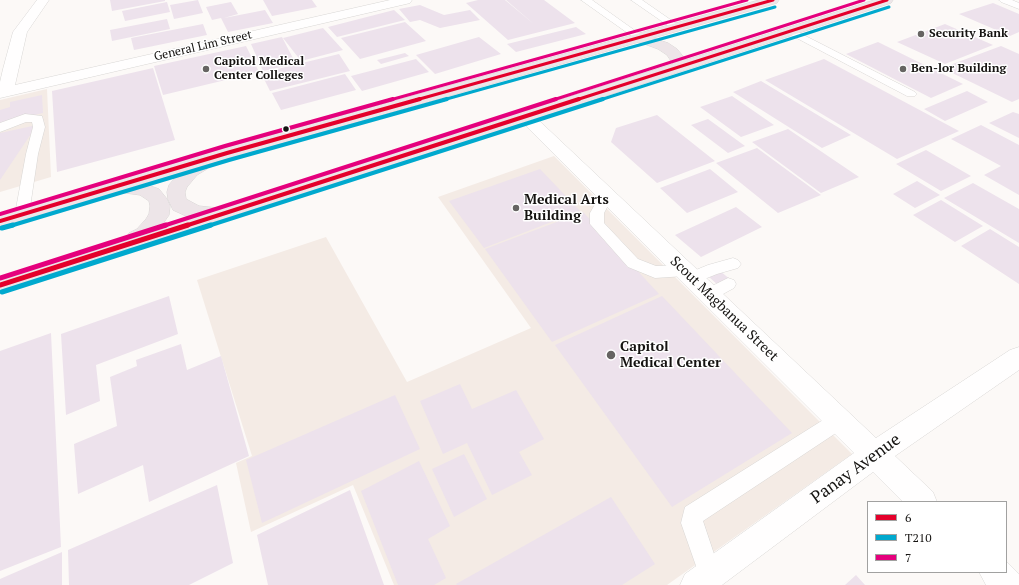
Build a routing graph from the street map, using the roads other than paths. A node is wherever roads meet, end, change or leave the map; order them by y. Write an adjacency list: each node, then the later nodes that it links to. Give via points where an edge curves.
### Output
1 (43, 0): 14 (street, via 20,32)
2 (406, 0): 14 (street, General Lim Street, via 345,7)
3 (586, 0): 11 (lane)
4 (636, 0): 9 (lane)
5 (773, 0): 9 (main road)
6 (887, 0): 10 (main road)
7 (1004, 0): 8 (lane)
8 (1019, 6)
9 (673, 28): 11 (main road); 12 (main road, via 672,35 685,47)
10 (790, 31): 12 (main road); 15 (lane)
11 (639, 37): 13 (main road, via 663,46 678,59); 18 (main road)
12 (710, 57): 13 (main road)
13 (681, 66): 16 (main road)
14 (3, 92)
15 (911, 94)
16 (525, 116): 20 (street, Scout Magbanua Street); 21 (main road)
17 (0, 128): 22 (lane, via 25,118 38,119 39,127)
18 (228, 154): 19 (main road); 21 (main road, via 191,171 178,185 177,199 180,205 196,213 220,212)
19 (104, 190): 22 (main road); 24 (main road, via 125,187 143,189 158,199 160,206 159,215 144,234)
20 (607, 195): 26 (street, Scout Magbanua Street); 26 (lane, via 597,213 597,224 633,263 655,272)
21 (247, 205): 24 (main road)
22 (22, 214): 23 (main road)
23 (0, 221)
24 (116, 247): 28 (main road)
25 (733, 264): 26 (lane)
26 (688, 275): 29 (street, Scout Magbanua Street)
27 (728, 284): 29 (lane)
28 (0, 285)
29 (708, 294): 31 (street, Scout Magbanua Street)
30 (1019, 357): 32 (street, Panay Avenue)
31 (838, 421): 32 (street, Scout Magbanua Street); 35 (lane, via 693,515 692,523)
32 (874, 455): 33 (street, Scout Magbanua Street); 35 (street, Panay Avenue)
33 (921, 501)
34 (996, 573): 36 (street)
35 (703, 580)
36 (1008, 585)

